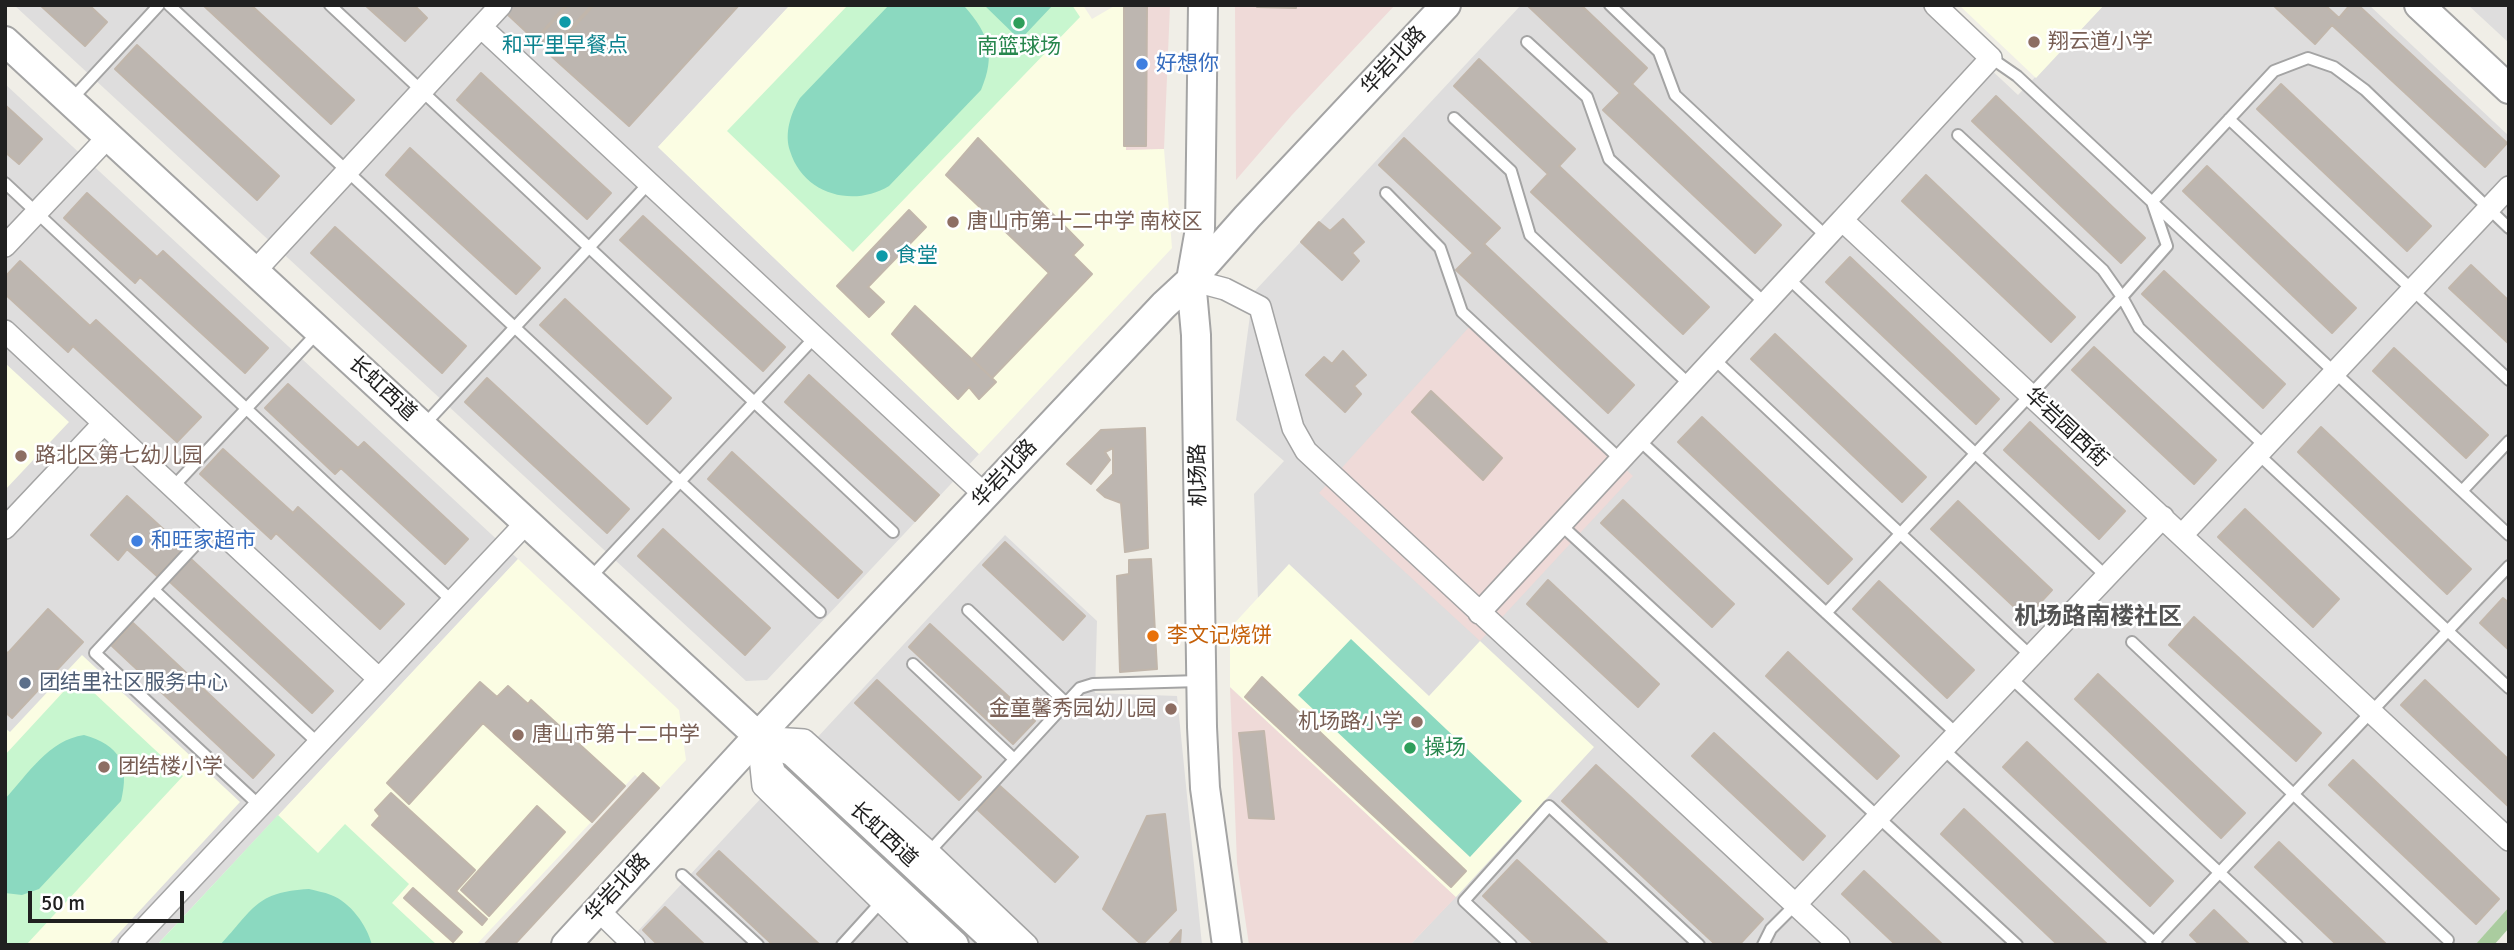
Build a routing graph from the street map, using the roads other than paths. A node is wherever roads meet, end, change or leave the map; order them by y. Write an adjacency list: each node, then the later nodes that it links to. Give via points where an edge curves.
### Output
1 (159, 5): 15 (lane)
2 (169, 5): 20 (lane)
3 (330, 5): 14 (lane)
4 (1203, 5): 35 (street, 机场路, via 1200,229)
5 (1446, 5): 35 (street, 华岩北路)
6 (1610, 5): 30 (lane, via 1659,52 1675,95)
7 (1935, 5): 12 (street)
8 (2419, 5): 13 (street)
9 (491, 13): 14 (street); 22 (street)
10 (5, 41): 15 (street, 长虹西道)
11 (1527, 42): 38 (lane, via 1587,97 1609,159)
12 (1991, 58): 25 (lane, via 2017,76); 28 (street)
13 (2505, 79)
14 (422, 91): 20 (street); 32 (lane)
15 (70, 101): 19 (street, 长虹西道)
16 (1454, 118): 46 (lane, via 1511,171 1530,235)
17 (2229, 119): 25 (lane); 26 (lane, via 2274,71 2308,58 2334,67); 36 (lane)
18 (1958, 135): 37 (lane, via 2103,270)
19 (109, 136): 27 (street); 33 (street, 长虹西道)
20 (347, 171): 33 (street); 39 (lane)
21 (5, 183): 27 (lane)
22 (649, 183): 32 (lane); 42 (street)
23 (2509, 187): 26 (street)
24 (1386, 193): 56 (lane, via 1440,248 1462,312)
25 (2152, 202): 37 (lane, via 2167,246); 44 (lane)
26 (2488, 209): 29 (lane); 36 (street)
27 (37, 213): 31 (street); 49 (lane)
28 (1842, 220): 30 (street); 47 (street, 华岩园西街)
29 (2509, 228)
30 (1826, 236): 34 (street)
31 (5, 247)
32 (589, 247): 39 (lane); 48 (lane)
33 (254, 271): 41 (street, 长虹西道)
34 (1788, 278): 38 (street); 55 (lane)
35 (1191, 281): 60 (street, 华岩北路); 77 (street, via 1225,289 1260,307 1293,428 1306,450); 85 (street, 机场路)
36 (2412, 290): 44 (street); 45 (lane)
37 (2122, 298): 47 (lane); 54 (lane, via 2139,328)
38 (1765, 303): 43 (street)
39 (514, 327): 51 (lane); 57 (lane)
40 (5, 331): 50 (street)
41 (319, 331): 49 (lane); 51 (street, 长虹西道)
42 (815, 337): 48 (lane); 60 (street)
43 (1713, 359): 46 (street); 67 (lane)
44 (2334, 373): 54 (street); 59 (lane)
45 (2509, 380)
46 (1689, 384): 52 (street)
47 (2030, 395): 55 (lane); 61 (street, 华岩园西街)
48 (754, 402): 57 (lane); 66 (lane)
49 (246, 408): 58 (lane); 74 (lane)
50 (104, 423): 58 (street); 65 (street)
51 (423, 426): 62 (street, 长虹西道)
52 (1639, 439): 56 (street); 78 (lane)
53 (2509, 441): 59 (lane)
54 (2261, 450): 68 (street); 79 (lane)
55 (1975, 454): 67 (lane); 71 (lane)
56 (1620, 459): 63 (street)
57 (680, 482): 72 (lane); 76 (lane)
58 (173, 487): 64 (street)
59 (2462, 491): 69 (lane)
60 (985, 495): 89 (street, 华岩北路)
61 (2163, 517): 68 (street, 华岩园西街); 71 (street)
62 (527, 523): 72 (street, 长虹西道); 74 (street)
63 (1560, 524): 77 (street); 95 (lane)
64 (214, 525): 73 (lane); 84 (street)
65 (5, 528)
66 (893, 532)
67 (1900, 533): 78 (lane); 81 (lane)
68 (2182, 535): 88 (street, 华岩园西街)
69 (2509, 535)
70 (2509, 566): 79 (lane)
71 (2107, 577): 81 (street)
72 (589, 580): 89 (street, 长虹西道)
73 (154, 590): 91 (lane); 94 (lane, via 95,653)
74 (451, 600): 84 (street)
75 (968, 610): 87 (lane)
76 (820, 612)
77 (1479, 613): 100 (street)
78 (1826, 613): 90 (lane)
79 (2448, 630): 86 (lane); 88 (lane)
80 (2132, 642): 93 (lane)
81 (2031, 656): 83 (street)
82 (913, 664): 92 (lane)
83 (2011, 678): 90 (street); 120 (lane)
84 (379, 679): 91 (street)
85 (1203, 681): 87 (lane, via 1093,684 1080,688); 112 (street, 机场路, via 1205,788)
86 (2509, 688)
87 (1066, 703): 92 (lane)
88 (2371, 711): 93 (lane); 96 (street, 华岩园西街)
89 (758, 736): 97 (street, via 804,740); 99 (street, via 764,786); 101 (street, 华岩北路); 109 (street, 长虹西道, via 772,775); 110 (street, 长虹西道, via 793,752)
90 (1950, 742): 95 (street); 119 (lane)
91 (319, 744): 94 (street)
92 (1014, 759): 97 (lane)
93 (2293, 794): 102 (lane); 118 (lane)
94 (260, 806): 103 (street)
95 (1879, 817): 100 (street); 117 (lane)
96 (2509, 839)
97 (929, 852): 111 (street)
98 (682, 875): 106 (lane)
99 (881, 902): 107 (lane); 108 (street)
100 (1795, 905): 115 (lane, via 1771,929); 116 (street)
101 (597, 910): 104 (street, 华岩北路); 105 (street)
102 (2448, 940)
103 (130, 945)
104 (566, 945)
105 (634, 945)
106 (758, 945)
107 (842, 945)
108 (926, 945)
109 (954, 945)
110 (1000, 945)
111 (1027, 945)
112 (1227, 945)
113 (1511, 945): 114 (lane, via 1464,901 1549,806)
114 (1699, 945)
115 (1763, 945)
116 (1839, 945)
117 (2017, 945)
118 (2151, 945)
119 (2157, 945)
120 (2297, 945)

